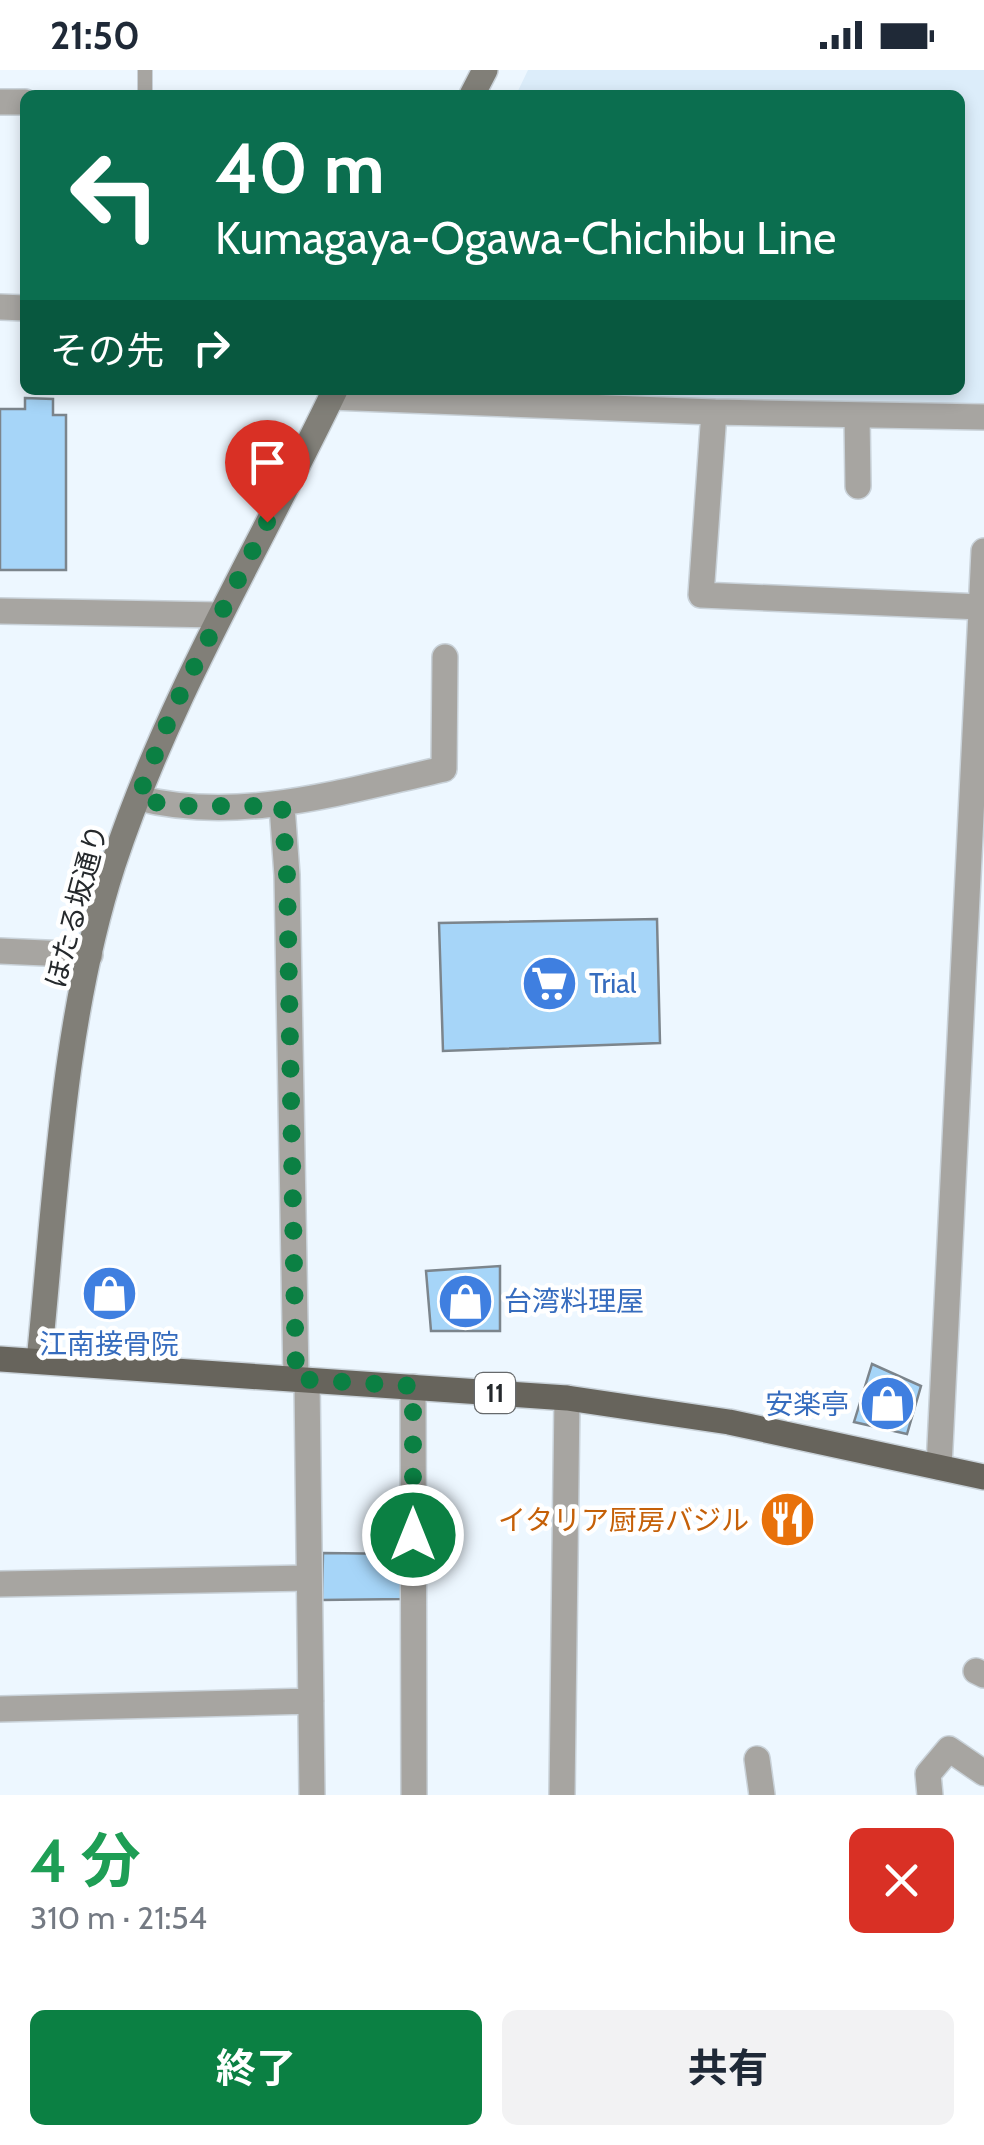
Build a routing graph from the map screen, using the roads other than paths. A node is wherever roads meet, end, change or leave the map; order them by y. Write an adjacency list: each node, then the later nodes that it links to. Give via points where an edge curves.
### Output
1 (332, 395): 11 (street, ほたる坂通り)
2 (354, 395): 3 (street)
3 (714, 412): 4 (street); 9 (street, via 701,595)
4 (856, 415): 5 (street); 6 (street)
5 (984, 417)
6 (858, 486)
7 (984, 551): 8 (street)
8 (983, 579): 9 (street)
9 (981, 607): 13 (street)
10 (0, 612): 11 (street)
11 (219, 615): 14 (street, ほたる坂通り)
12 (445, 657): 15 (street, via 444,769)
13 (978, 769): 23 (street)
14 (138, 798): 15 (street, via 171,806); 17 (street, ほたる坂通り)
15 (282, 806): 20 (street)
16 (0, 951): 17 (street)
17 (90, 956): 19 (street, ほたる坂通り, via 72,1055)
18 (0, 1359): 19 (main road, 11)
19 (39, 1360): 20 (main road, 11)
20 (301, 1380): 21 (main road, 11); 25 (street)
21 (413, 1386): 22 (main road, 11); 32 (street)
22 (567, 1398): 23 (main road, 11, via 729,1422); 33 (street)
23 (939, 1467): 24 (main road, 11)
24 (984, 1477)
25 (309, 1578): 26 (street); 27 (street)
26 (0, 1584)
27 (311, 1701): 28 (street); 31 (street)
28 (0, 1708)
29 (757, 1759): 34 (street)
30 (984, 1774): 35 (street, via 948,1749 928,1774)
31 (312, 1795)
32 (414, 1795)
33 (562, 1795)
34 (762, 1795)
35 (930, 1795)

